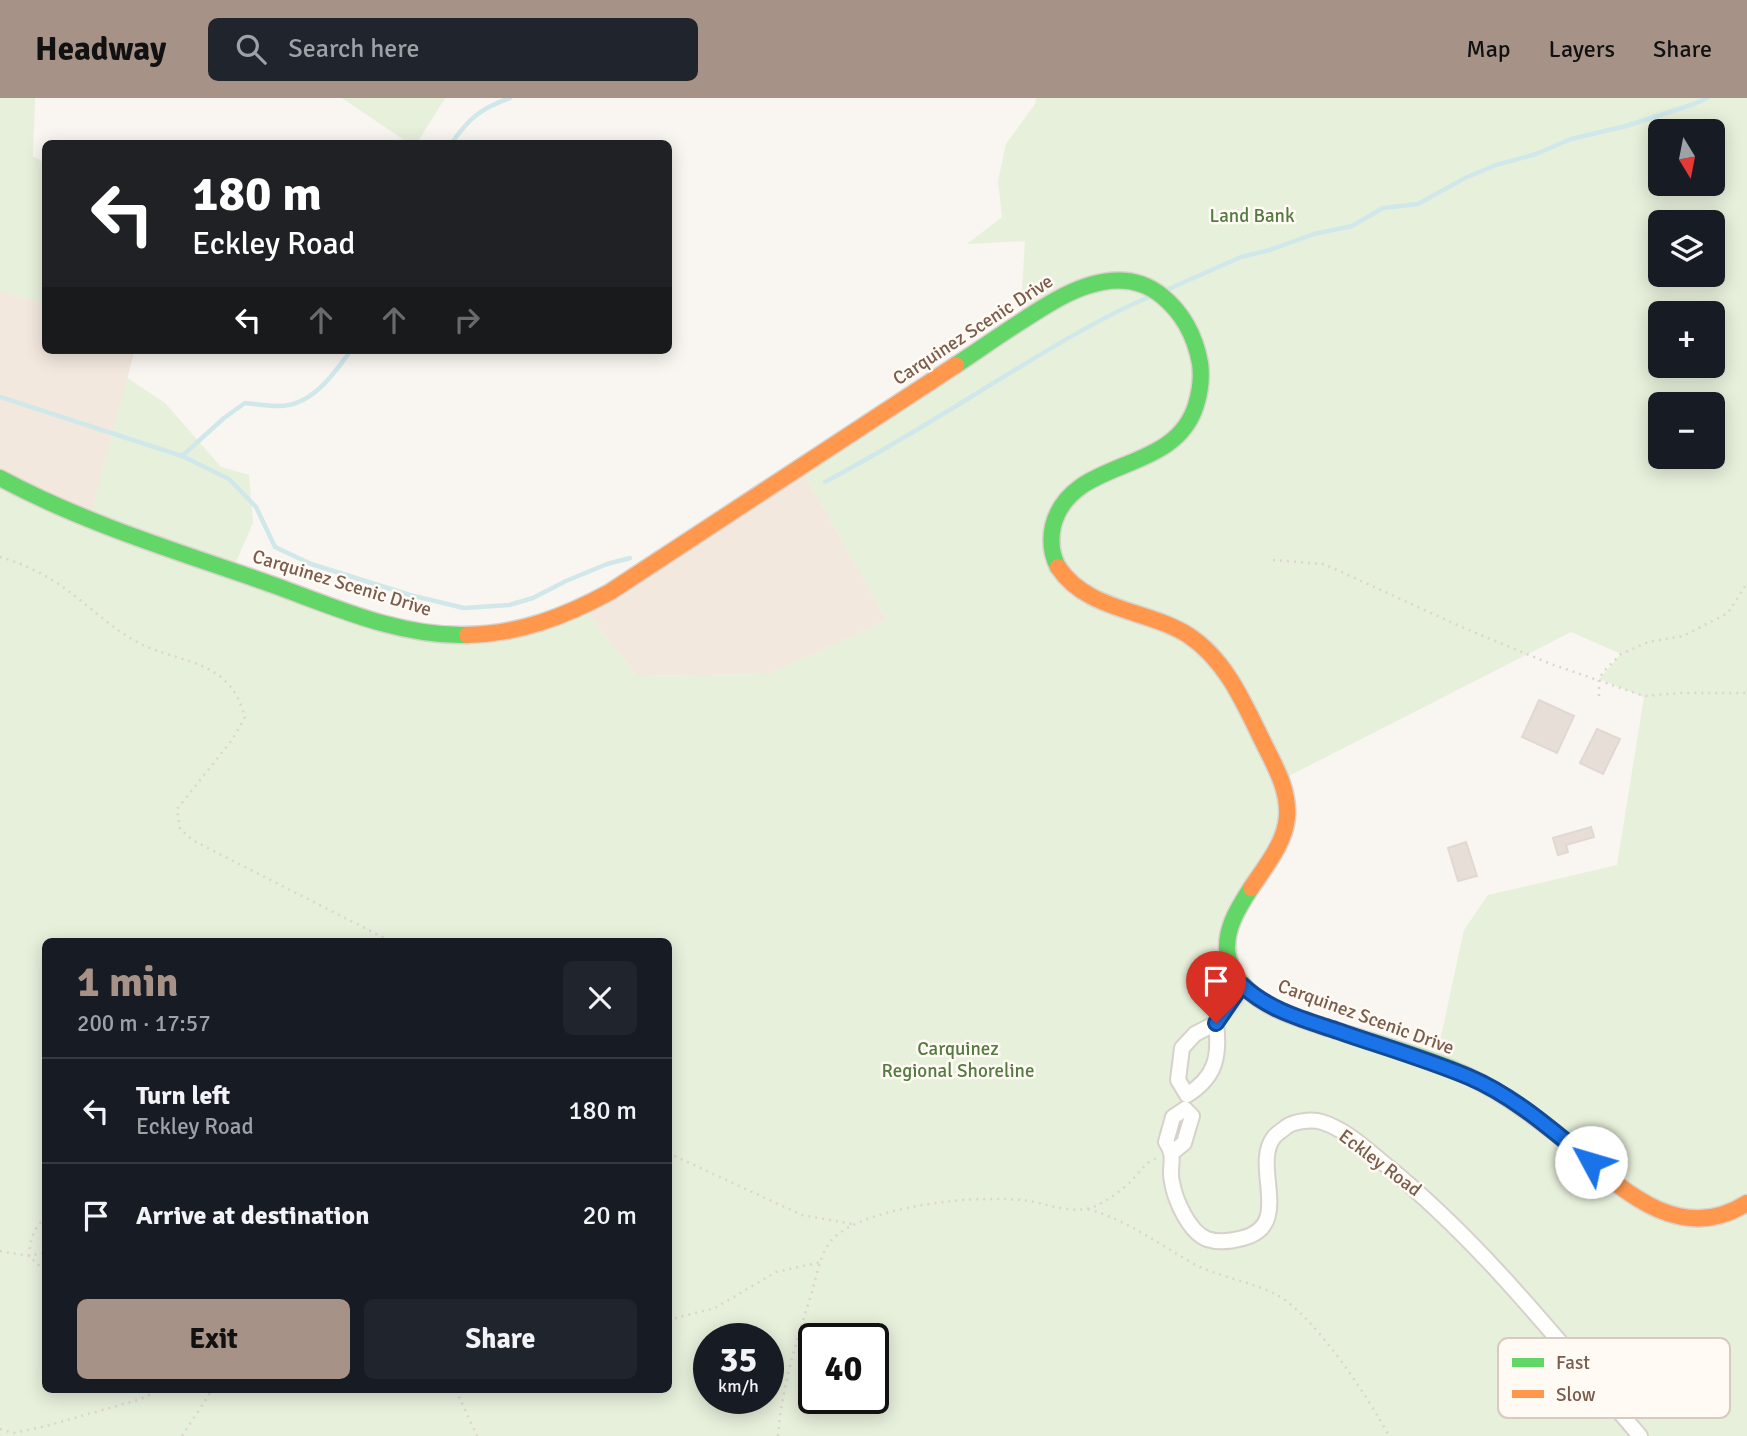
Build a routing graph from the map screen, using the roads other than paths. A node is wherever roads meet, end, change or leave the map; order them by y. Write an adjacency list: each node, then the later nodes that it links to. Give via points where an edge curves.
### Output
1 (0, 478): 2 (street, Carquinez Scenic Drive, via 116,532 368,617 443,635 505,633 564,617 605,596 1062,296 1097,282 1116,280 1145,287 1171,304 1190,328 1200,354 1202,388 1194,414 1171,444 1097,477 1070,495 1054,522 1052,549 1064,576 1075,586 1185,633 1211,654 1232,681 1273,761 1286,796 1287,826 1276,851 1242,899 1229,932 1230,961)
2 (1242, 985): 3 (street); 5 (street, Carquinez Scenic Drive, via 1301,1019 1489,1086 1640,1200 1660,1210 1698,1220 1717,1218)
3 (1216, 1023): 4 (street, via 1213,1070); 4 (street, via 1195,1034 1182,1048 1178,1080)
4 (1186, 1102): 6 (street, Eckley Road, via 1192,1116 1184,1143 1173,1152 1171,1181 1184,1217 1206,1239 1229,1242 1254,1235 1269,1217 1266,1159 1273,1138 1292,1122 1320,1122 1352,1138 1427,1199)
5 (1747, 1203)
6 (1556, 1338)
7 (1625, 1418): 8 (street, Eckley Road)
8 (1640, 1436)

